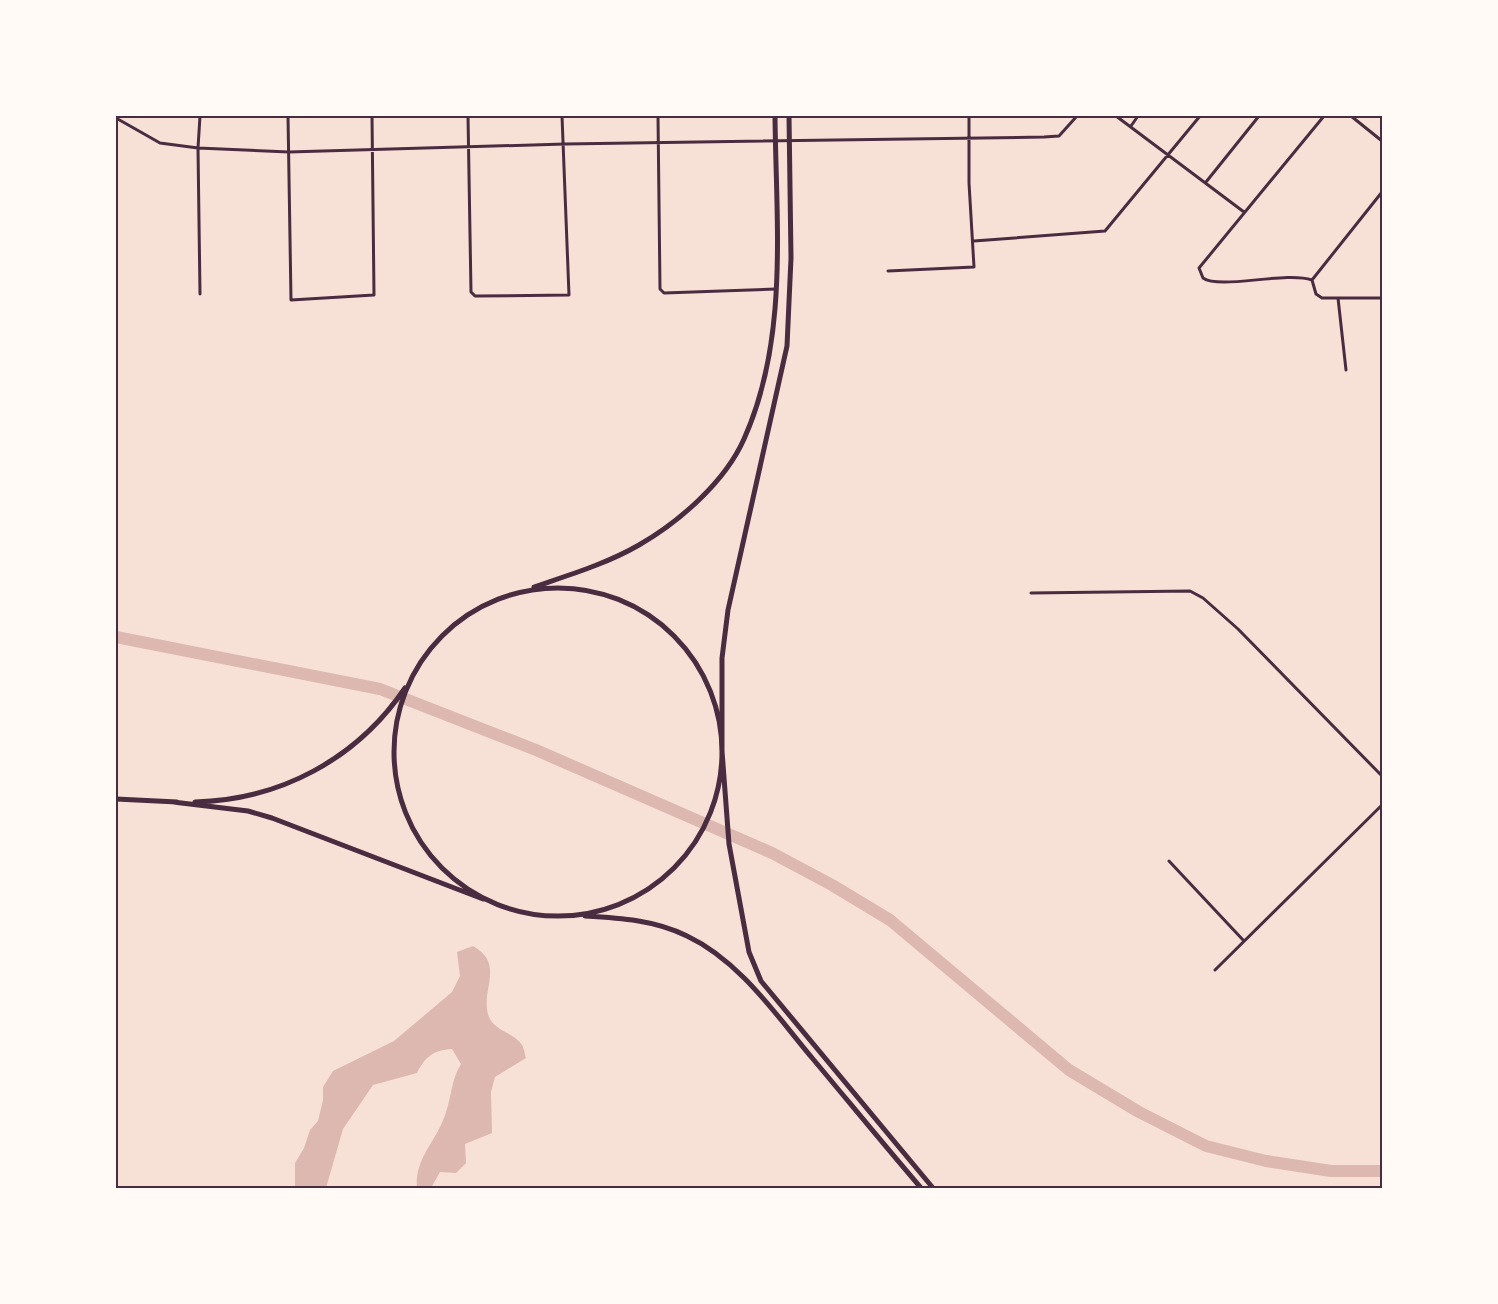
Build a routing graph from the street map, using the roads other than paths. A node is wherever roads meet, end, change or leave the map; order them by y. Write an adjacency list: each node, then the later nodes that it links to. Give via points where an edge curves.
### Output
1 (200, 116): 24 (street)
2 (288, 116): 26 (street)
3 (372, 116): 25 (street)
4 (468, 116): 23 (street)
5 (562, 116): 22 (street)
6 (658, 116): 21 (street)
7 (774, 116): 34 (highway)
8 (789, 116): 42 (highway, via 791,258 787,346 728,610 722,658)
9 (969, 116): 19 (street)
10 (1077, 116): 19 (street, via 1059,136)
11 (1116, 116): 18 (street)
12 (1138, 116): 18 (street)
13 (1200, 116): 27 (street)
14 (1259, 116): 28 (street)
15 (1324, 116): 30 (street)
16 (1351, 116): 20 (street)
17 (116, 118): 24 (street, via 160,143)
18 (1131, 126): 27 (street)
19 (969, 138): 21 (street); 31 (street)
20 (1383, 141)
21 (659, 143): 22 (street); 34 (street, via 660,289 664,293)
22 (565, 144): 23 (street); 23 (street, via 569,295 475,296 471,292)
23 (469, 147): 25 (street)
24 (198, 148): 26 (street); 35 (street)
25 (372, 150): 26 (street); 26 (street, via 374,295 291,300)
26 (290, 152)
27 (1168, 156): 28 (street); 31 (street, via 1105,231)
28 (1206, 182): 30 (street)
29 (1383, 192): 33 (street)
30 (1244, 212): 33 (street, via 1201,263 1199,271 1203,278 1212,282 1274,277)
31 (974, 241): 32 (street, via 974,267)
32 (888, 271)
33 (1312, 280): 36 (street, via 1318,296)
34 (776, 289): 40 (highway, via 773,339 756,405 744,440 715,480 677,519 638,546 600,564)
35 (200, 294)
36 (1338, 298): 37 (street); 38 (street)
37 (1383, 298)
38 (1346, 370)
39 (1031, 593): 43 (street, via 1190,591 1238,629)
40 (512, 594): 41 (highway, via 487,603 454,624 431,648); 42 (highway, via 550,587 590,591 627,603 656,620 680,642 703,675 717,712)
41 (413, 676): 45 (highway, via 357,743 325,765 263,792 231,799); 48 (highway, via 401,706 395,765 414,828 428,851 451,875)
42 (722, 751): 49 (highway, via 712,808 703,829 677,865 641,894 605,909); 53 (highway, via 733,871 749,952 761,981)
43 (1383, 776)
44 (116, 798): 45 (highway)
45 (173, 802): 48 (highway, via 273,818)
46 (1383, 805): 50 (street)
47 (1169, 861): 50 (street)
48 (501, 905): 49 (highway, via 527,913)
49 (566, 916): 52 (highway, via 629,919 661,926 687,936 724,959 763,999)
50 (1244, 941): 51 (street)
51 (1215, 970)
52 (921, 1188)
53 (933, 1188)

